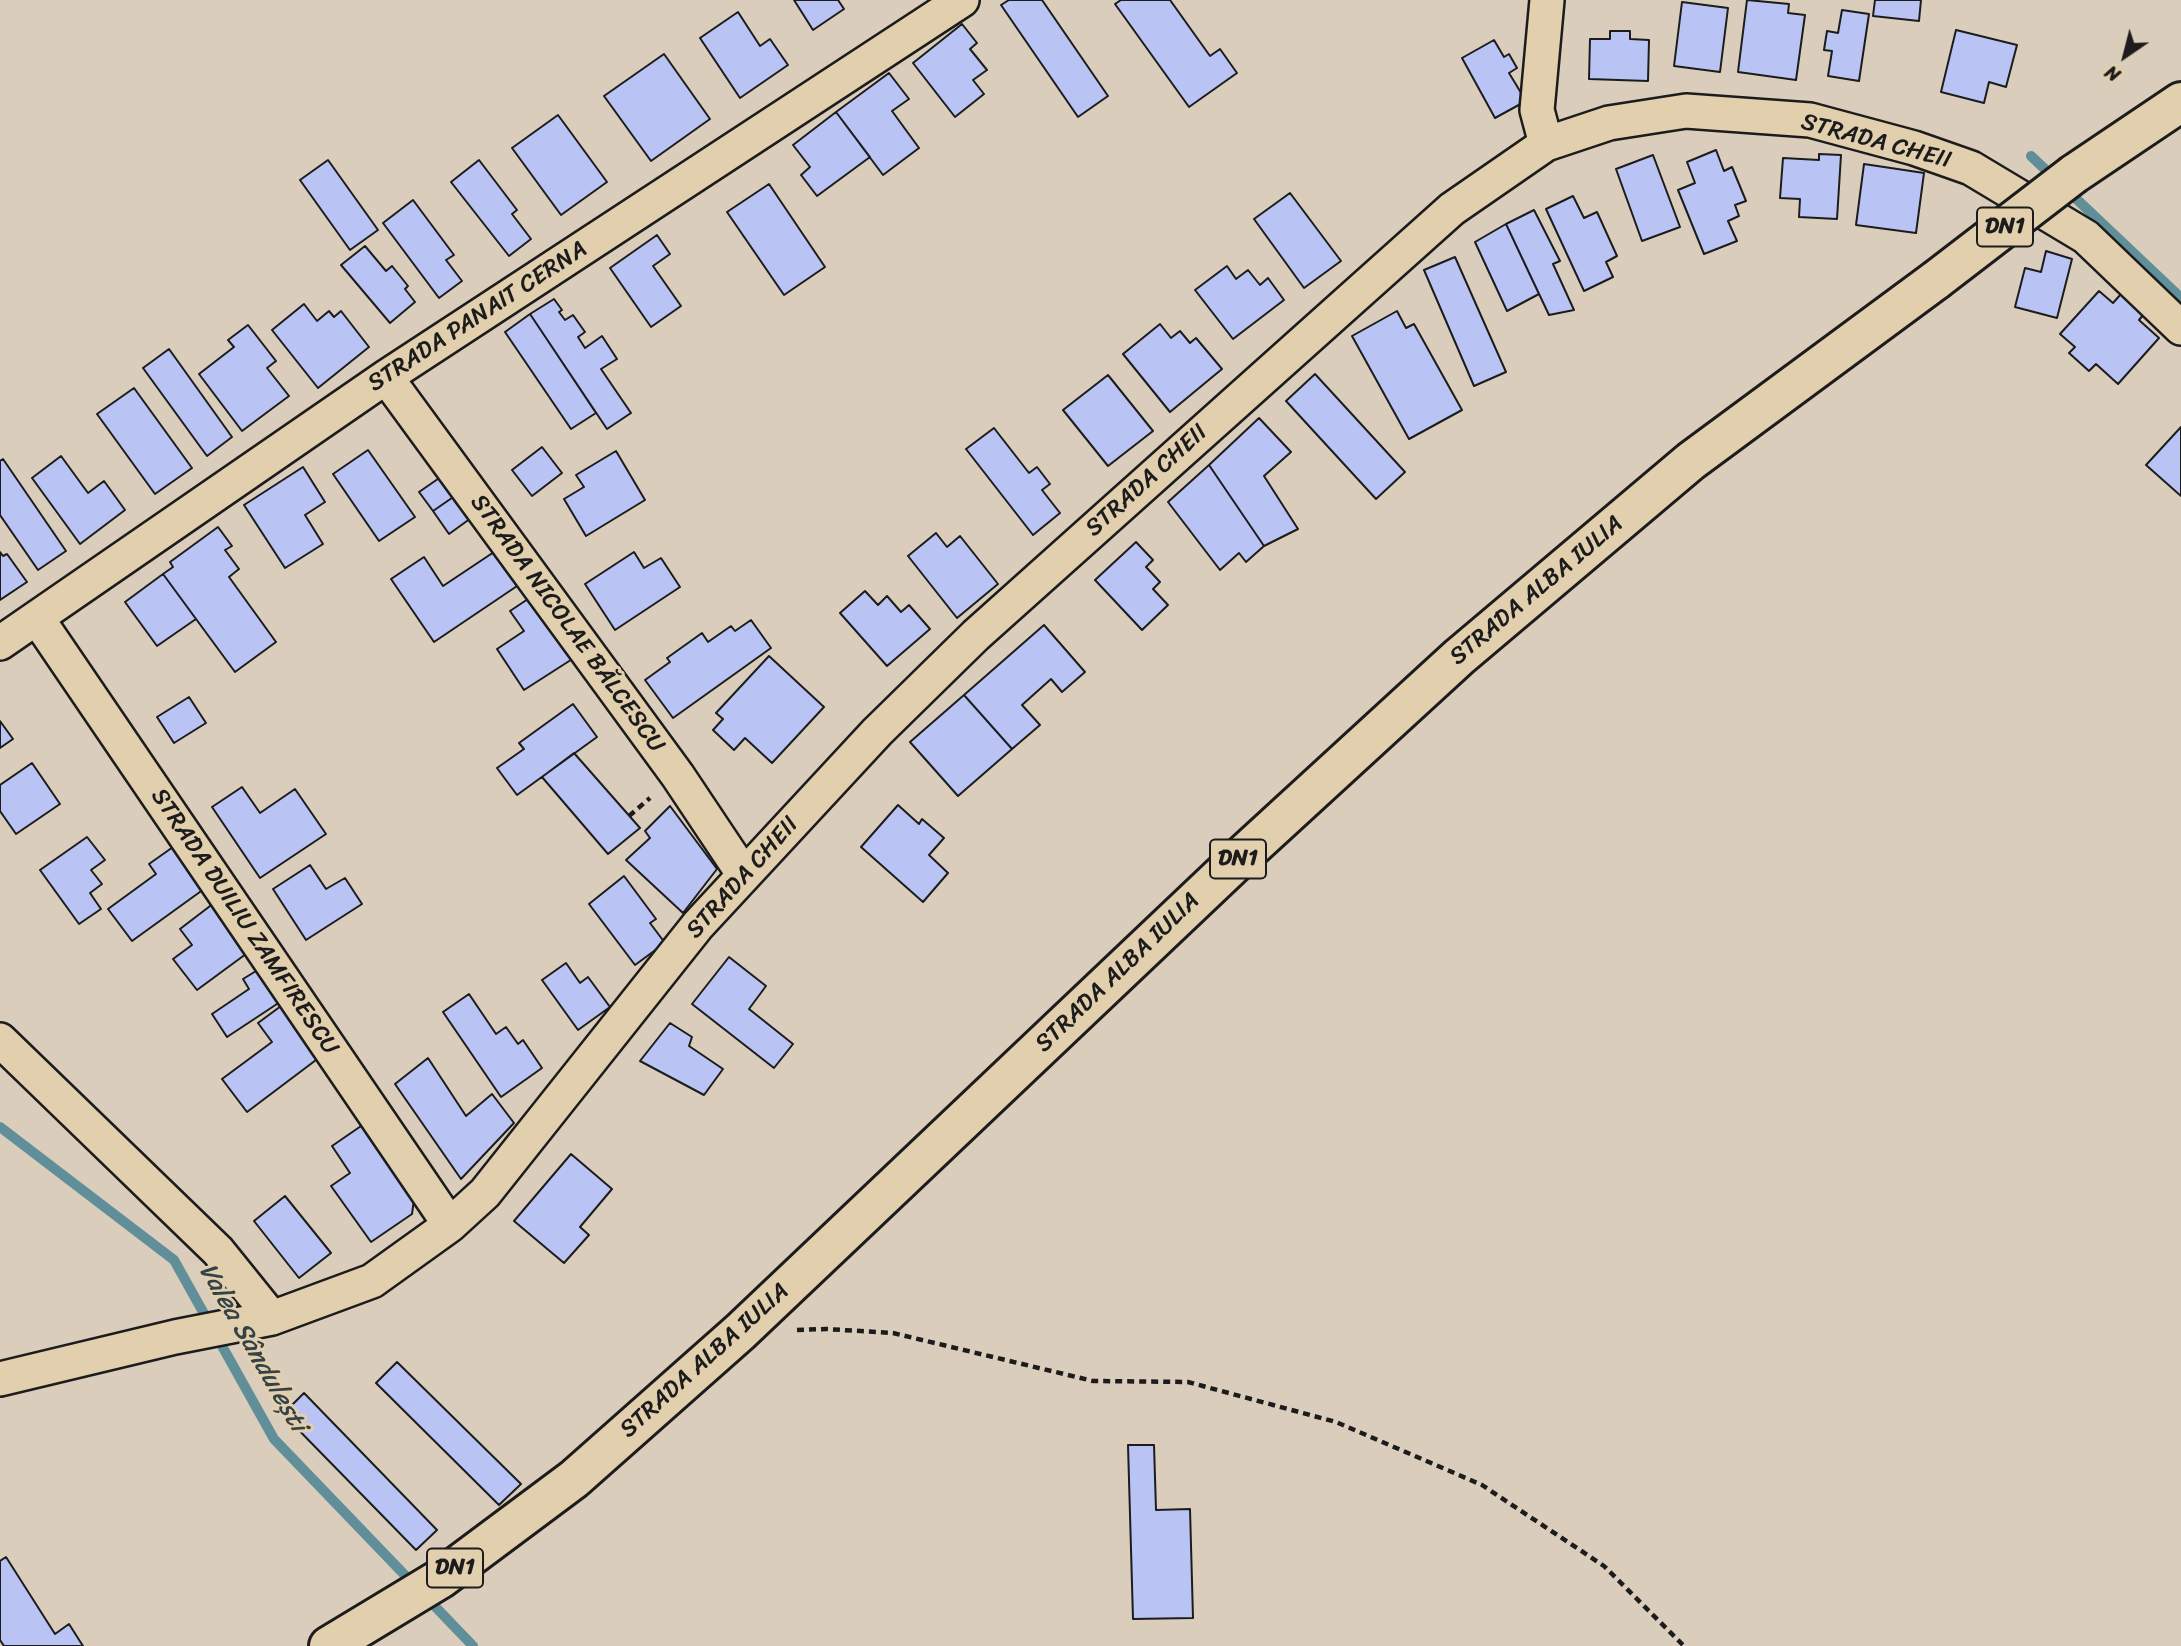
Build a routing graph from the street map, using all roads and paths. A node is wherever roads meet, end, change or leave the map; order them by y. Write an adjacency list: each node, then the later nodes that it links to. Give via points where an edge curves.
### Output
1 (962, 0): 6 (street, STRADA PANAIT CERNA)
2 (1547, 0): 4 (street, via 1537,110)
3 (2181, 102): 13 (main road, STRADA ALBA IULIA / DN1, bridge, via 2074,174 1690,461 1459,657)
4 (1546, 144): 5 (street, STRADA CHEII, via 1609,123 1686,111 1810,120 1914,148 1971,168 2086,237); 9 (street, STRADA CHEII, via 1452,209 976,635 877,732)
5 (2181, 328)
6 (386, 377): 7 (street, STRADA PANAIT CERNA); 9 (street, STRADA NICOLAE BĂLCESCU, via 678,776)
7 (37, 618): 8 (street, STRADA PANAIT CERNA); 11 (street, STRADA DUILIU ZAMFIRESCU)
8 (0, 643)
9 (744, 875): 11 (street, STRADA CHEII, via 698,925 485,1193)
10 (0, 1040): 12 (street, via 218,1251)
11 (450, 1225): 12 (street, STRADA CHEII, via 372,1281)
12 (256, 1322): 14 (street, STRADA CHEII)
13 (740, 1332): 15 (main road, STRADA ALBA IULIA / DN1, via 574,1479 440,1579); 16 (path, via 826,1329 893,1333 1093,1381 1188,1382 1336,1422 1482,1485 1604,1566)
14 (0, 1380)
15 (329, 1646)
16 (1684, 1646)

